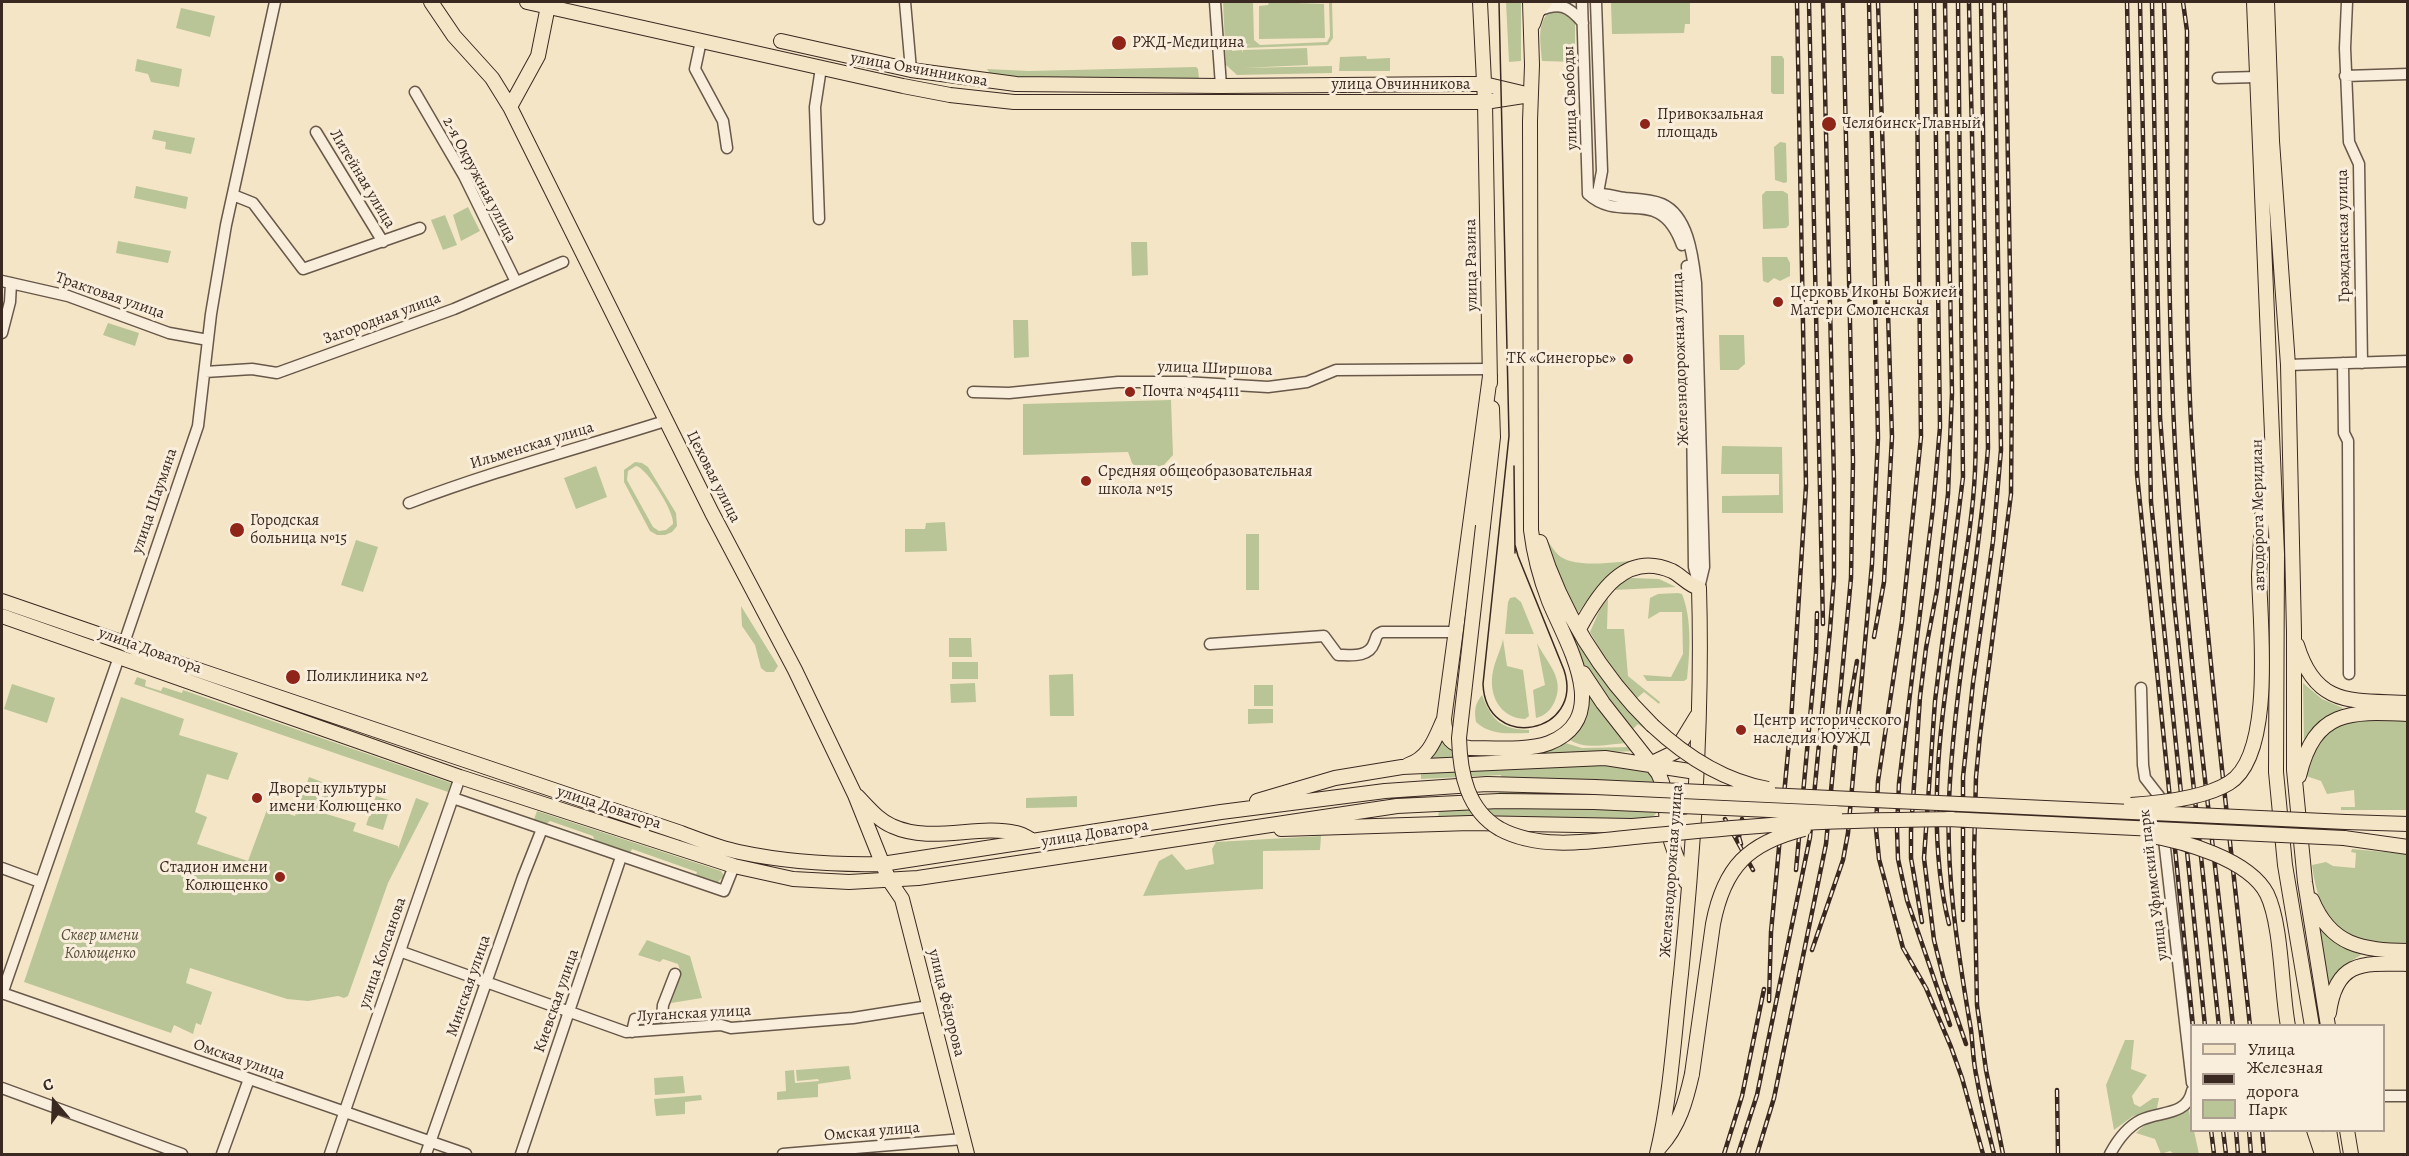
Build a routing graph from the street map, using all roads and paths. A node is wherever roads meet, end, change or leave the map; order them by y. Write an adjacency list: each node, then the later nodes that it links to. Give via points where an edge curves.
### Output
1 (275, 2): 33 (street, улица Шаумяна)
2 (431, 2): 30 (main road, Цеховая улица, via 454,36 492,78)
3 (527, 2): 13 (main road, улица Овчинникова)
4 (905, 2): 20 (street)
5 (1215, 2): 26 (street)
6 (1479, 2): 25 (main road, улица Разина)
7 (1582, 2): 14 (street, улица Свободы)
8 (1596, 2): 18 (street, улица Свободы)
9 (2254, 2): 23 (main road, автодорога Меридиан)
10 (2267, 2): 46 (main road, автодорога Меридиан, via 2272,141)
11 (2347, 2): 22 (street, Гражданская улица)
12 (1537, 5): 14 (street, via 1567,8); 28 (main road, via 1532,29)
13 (548, 6): 15 (main road, улица Овчинникова); 30 (main road, via 538,56)
14 (1583, 23): 17 (street, улица Свободы)
15 (701, 41): 19 (main road, улица Овчинникова); 32 (street, via 695,69 723,121)
16 (781, 41): 20 (main road, улица Овчинникова)
17 (1584, 56): 18 (street); 34 (street, улица Свободы)
18 (1598, 56): 34 (street, улица Свободы, via 1602,171)
19 (821, 68): 29 (main road, улица Овчинникова, via 950,95 1014,102); 35 (street, via 815,107)
20 (911, 70): 26 (main road, улица Овчинникова, via 1016,84)
21 (2408, 74): 22 (street)
22 (2345, 75): 45 (street, Гражданская улица, via 2349,142 2359,164)
23 (2257, 77): 24 (street); 49 (main road, автодорога Меридиан)
24 (2218, 78)
25 (1484, 84): 26 (main road, улица Овчинникова); 28 (main road, улица Овчинникова); 29 (main road, улица Разина)
26 (1221, 86)
27 (415, 92): 40 (street, 2-я Окружная улица, via 464,176)
28 (1530, 95): 29 (main road, улица Овчинникова); 53 (main road)
29 (1485, 102): 48 (main road, улица Разина)
30 (510, 107): 51 (main road, Цеховая улица)
31 (316, 132): 37 (street, Литейная улица)
32 (728, 148)
33 (233, 195): 37 (street, via 253,203 303,269); 42 (street, улица Шаумяна)
34 (1594, 196): 54 (street, Железнодорожная улица, via 1665,216 1675,228 1687,260 1694,567)
35 (819, 219)
36 (420, 228): 37 (street)
37 (383, 242)
38 (563, 262): 40 (street, Загородная улица)
39 (6, 282): 41 (street, via 10,302); 42 (street, Трактовая улица, via 68,296 169,333)
40 (516, 282): 47 (street, Загородная улица, via 277,374 252,369)
41 (2, 333)
42 (208, 340): 47 (street, улица Шаумяна)
43 (2408, 361): 45 (street)
44 (2343, 363): 45 (street); 46 (street); 64 (street, via 2344,433 2348,441)
45 (2362, 363)
46 (2288, 365): 59 (main road, автодорога Меридиан)
47 (205, 372): 60 (street, улица Шаумяна, via 198,426)
48 (1490, 372): 50 (street, улица Ширшова, via 1336,370 1307,382 1268,387 1128,382 1009,393); 58 (main road); 84 (main road, улица Разина, bridge, via 1493,437 1460,738 1463,776 1468,794 1480,812 1499,828 1518,836 1565,842)
49 (2270, 373): 79 (main road, bridge, via 2259,575 2260,717 2255,744 2243,769 2230,783 2208,792); 112 (main road, автодорога Меридиан, via 2277,554 2276,772 2285,865)
50 (973, 392)
51 (666, 422): 52 (street, Ильменская улица, via 456,485); 75 (main road, Цеховая улица)
52 (409, 503)
53 (1533, 520): 57 (main road, via 1548,566); 63 (main road, via 1533,542 1542,580)
54 (1700, 588): 57 (main road, via 1660,567 1629,570 1606,586); 67 (main road, Железнодорожная улица)
55 (2, 601): 60 (main road, улица Доватора)
56 (2, 616): 62 (main road, улица Доватора)
57 (1579, 629): 78 (main road, bridge, via 1609,677 1652,726 1692,758 1756,787)
58 (1456, 632): 61 (street, via 1382,632 1369,651 1360,655 1338,655 1324,636); 69 (main road)
59 (2294, 632): 66 (main road, via 2306,668 2331,694 2345,699); 76 (main road, автодорога Меридиан)
60 (123, 643): 62 (main road, улица Шаумяна); 70 (main road, улица Доватора)
61 (1210, 644)
62 (119, 657): 74 (main road, улица Доватора); 100 (street, улица Шаумяна)
63 (1576, 663): 69 (main road, via 1583,687 1580,710 1571,726 1548,743 1460,747 1446,736); 71 (main road)
64 (2349, 674)
65 (2141, 688): 116 (street, улица Уфимский парк, via 2143,765 2145,778 2159,796)
66 (2408, 703)
67 (1699, 714): 71 (main road, via 1676,752); 73 (main road, Железнодорожная улица)
68 (2408, 714): 76 (main road, via 2351,713 2326,725 2304,756)
69 (1444, 719): 72 (main road, via 1425,756)
70 (466, 762): 74 (main road, улица Колсанова); 96 (main road, улица Доватора, via 737,852 798,861)
71 (1650, 764): 72 (main road, via 1605,758); 73 (main road); 86 (main road, via 1663,782)
72 (1402, 767): 80 (main road, via 1313,784)
73 (1695, 772): 83 (main road, Железнодорожная улица)
74 (460, 777): 77 (street, улица Колсанова); 97 (main road, улица Доватора)
75 (855, 795): 92 (main road, via 880,818 904,830 938,834 1017,833); 96 (main road, Цеховая улица)
76 (2296, 796): 101 (main road, автодорога Меридиан)
77 (453, 798): 89 (street); 104 (street, улица Колсанова)
78 (1884, 800): 79 (main road, bridge); 80 (main road, bridge, via 1487,784 1344,795)
79 (2087, 810): 85 (main road, bridge)
80 (1221, 812): 92 (main road, улица Доватора)
81 (1953, 819): 84 (main road, bridge); 88 (main road, bridge); 90 (main road, bridge, via 1499,801 1397,806)
82 (2408, 820): 85 (main road)
83 (1693, 821): 86 (main road); 102 (main road, Железнодорожная улица)
84 (1842, 821): 128 (main road, bridge, via 1764,843 1731,871 1720,893 1713,924 1685,1105)
85 (2346, 822): 87 (main road)
86 (1667, 823): 90 (main road, via 1470,823); 102 (main road)
87 (2408, 824)
88 (2097, 826): 91 (main road, bridge); 111 (main road, bridge, via 2157,837 2212,854 2239,866 2257,880 2272,911)
89 (542, 829): 95 (street); 107 (street, Минская улица)
90 (1229, 830): 99 (main road, улица Доватора)
91 (2344, 838): 93 (main road); 94 (main road)
92 (1033, 841): 96 (main road, улица Доватора)
93 (2408, 841)
94 (2408, 847)
95 (621, 856): 97 (street, via 724,891); 110 (street, Киевская улица)
96 (882, 864): 99 (main road, улица Фёдорова)
97 (734, 866): 99 (main road, улица Доватора, via 793,879)
98 (2, 868): 100 (street)
99 (889, 880): 109 (main road, улица Фёдорова, via 902,899)
100 (40, 882): 108 (street, улица Шаумяна)
101 (2304, 882): 103 (main road, via 2322,919 2342,939 2370,949); 113 (main road, автодорога Меридиан)
102 (1689, 893): 128 (main road, Железнодорожная улица)
103 (2408, 951)
104 (402, 952): 107 (street, Луганская улица); 122 (street, улица Колсанова)
105 (2408, 964): 114 (main road, via 2367,964 2346,972 2332,993)
106 (675, 974): 115 (street, via 662,1017 635,1018)
107 (486, 982): 110 (street, Луганская улица); 127 (street, Минская улица)
108 (2, 993): 117 (street, Омская улица)
109 (929, 1006): 115 (street, Луганская улица, via 853,1018); 126 (main road, улица Фёдорова)
110 (570, 1013): 115 (street, Луганская улица); 134 (street, Киевская улица)
111 (2288, 1024)
112 (2312, 1024)
113 (2328, 1024)
114 (2328, 1024)
115 (632, 1032)
116 (2190, 1066)
117 (249, 1079): 122 (street, Омская улица); 130 (street)
118 (2, 1088): 129 (street)
119 (2190, 1095): 137 (street, via 2180,1109 2142,1120 2128,1129)
120 (2385, 1096): 121 (street)
121 (2408, 1096)
122 (345, 1113): 127 (street, Омская улица); 131 (street, улица Колсанова)
123 (2314, 1132): 138 (main road)
124 (2329, 1132): 139 (main road)
125 (2347, 1132): 140 (main road)
126 (963, 1139): 135 (street, Омская улица); 136 (main road, улица Фёдорова)
127 (431, 1142): 132 (street, Минская улица); 133 (street, Омская улица)
128 (1658, 1151)
129 (182, 1155)
130 (222, 1155)
131 (330, 1155)
132 (426, 1155)
133 (466, 1155)
134 (521, 1155)
135 (783, 1155)
136 (967, 1155)
137 (2110, 1155)
138 (2322, 1155)
139 (2334, 1155)
140 (2351, 1155)

